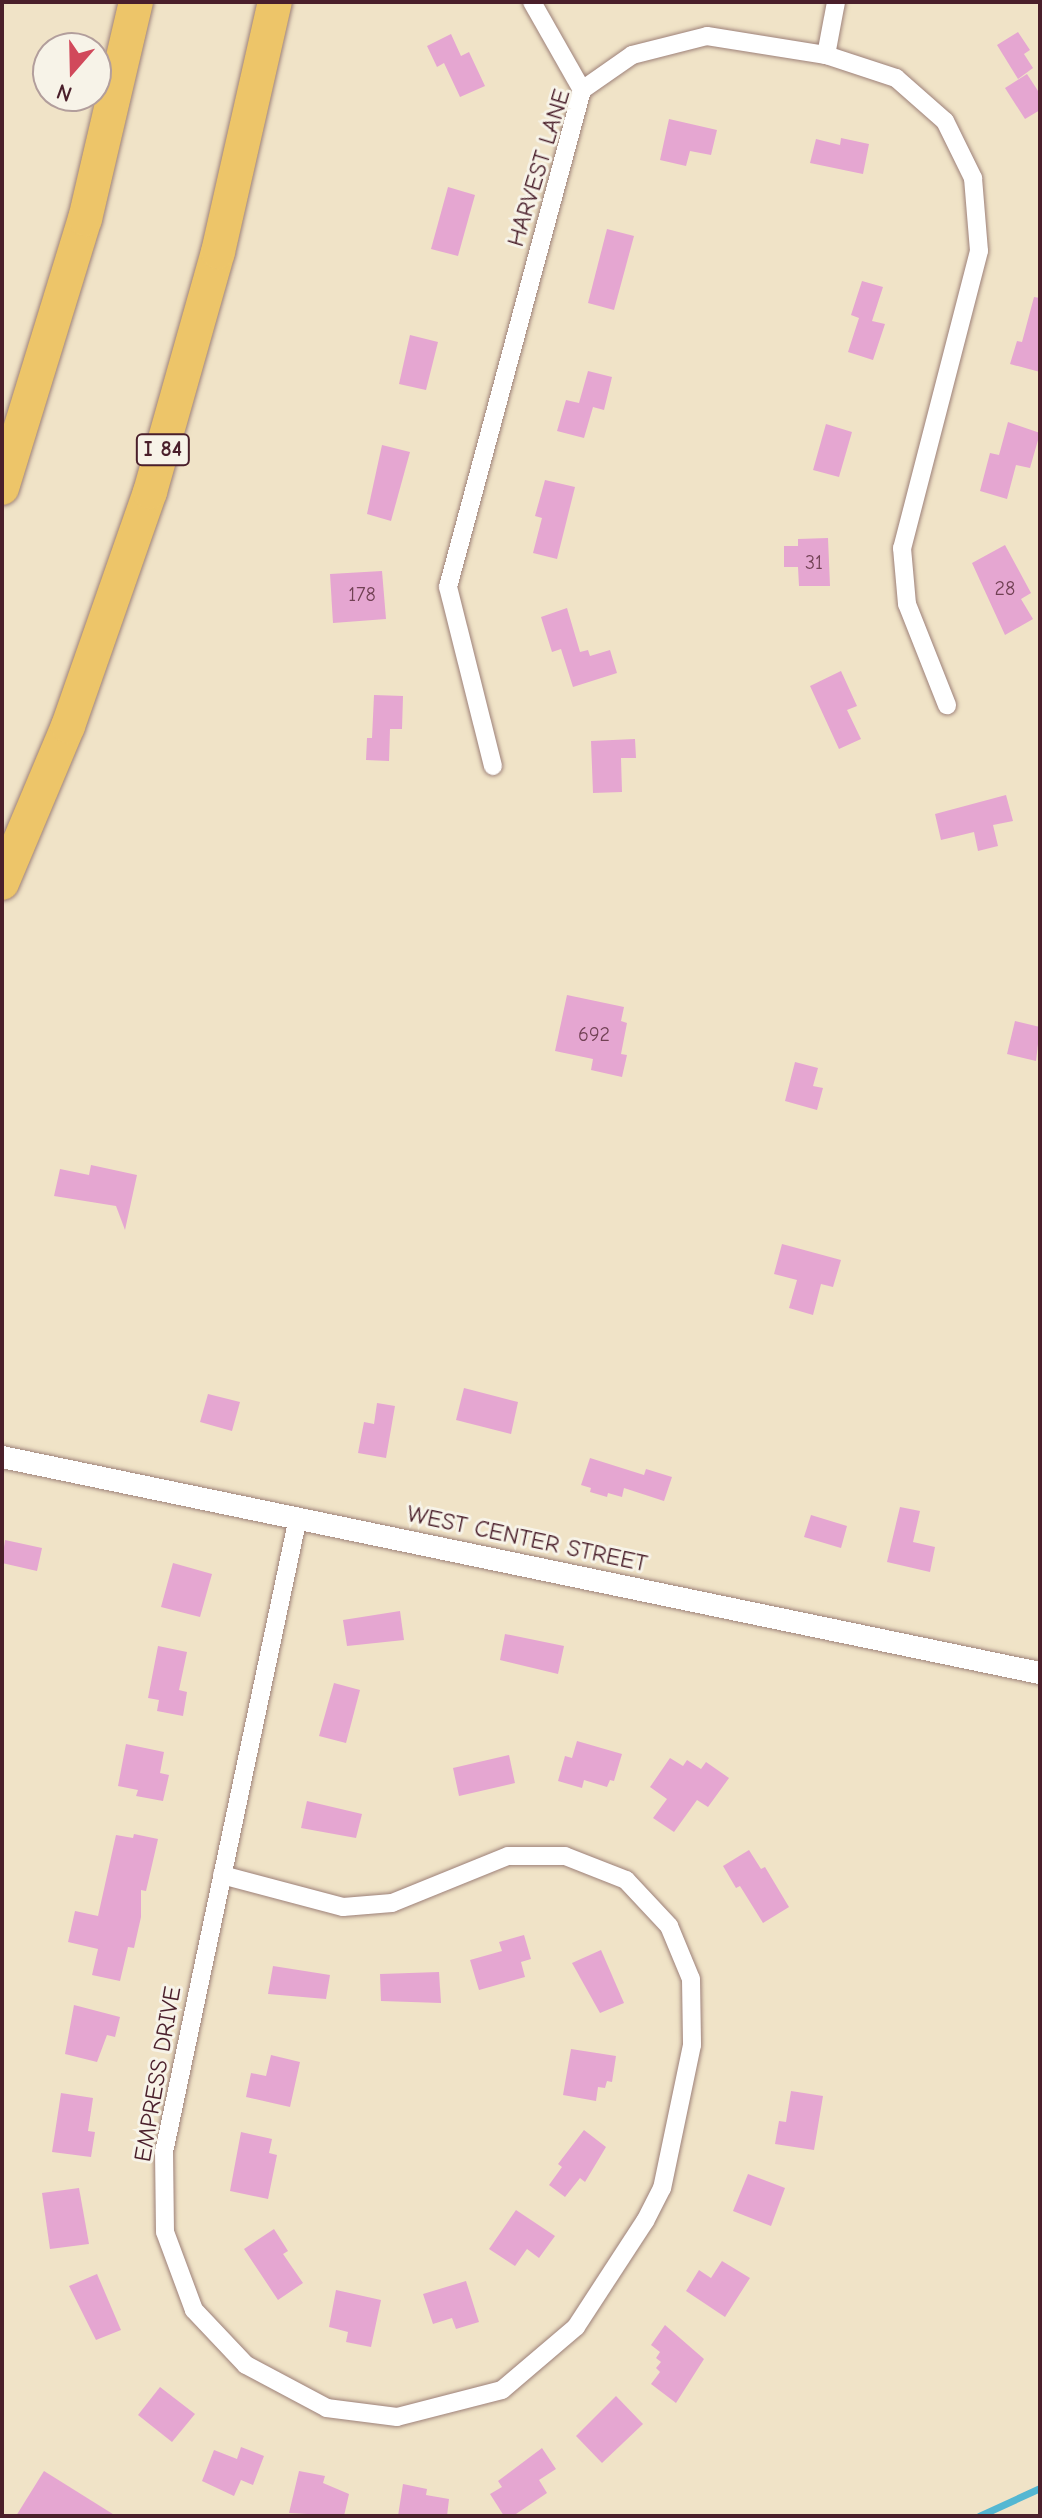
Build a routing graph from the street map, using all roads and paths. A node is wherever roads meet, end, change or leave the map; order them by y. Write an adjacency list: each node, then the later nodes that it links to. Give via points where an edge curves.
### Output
1 (136, 2): 7 (highway, via 85,219)
2 (275, 2): 10 (highway, I 84, via 218,252 150,492 68,726)
3 (532, 2): 6 (street)
4 (836, 2): 5 (street)
5 (826, 55): 6 (street, HARVEST LANE, via 707,36 632,55); 8 (street, HARVEST LANE, via 896,78 945,121 973,178 979,251 902,548 907,604)
6 (582, 90): 9 (street, HARVEST LANE, via 448,587)
7 (2, 488)
8 (947, 705)
9 (493, 766)
10 (2, 883)
11 (2, 1457): 12 (street, WEST CENTER STREET)
12 (298, 1517): 13 (street, WEST CENTER STREET); 14 (street, EMPRESS DRIVE)
13 (1040, 1673)
14 (222, 1875): 14 (street, EMPRESS DRIVE, via 164,2152 165,2232 194,2310 246,2365 327,2408 397,2417 502,2390 576,2327 662,2188 692,2045 691,1979 669,1926 626,1880 565,1856 508,1856 392,1903 343,1907)

